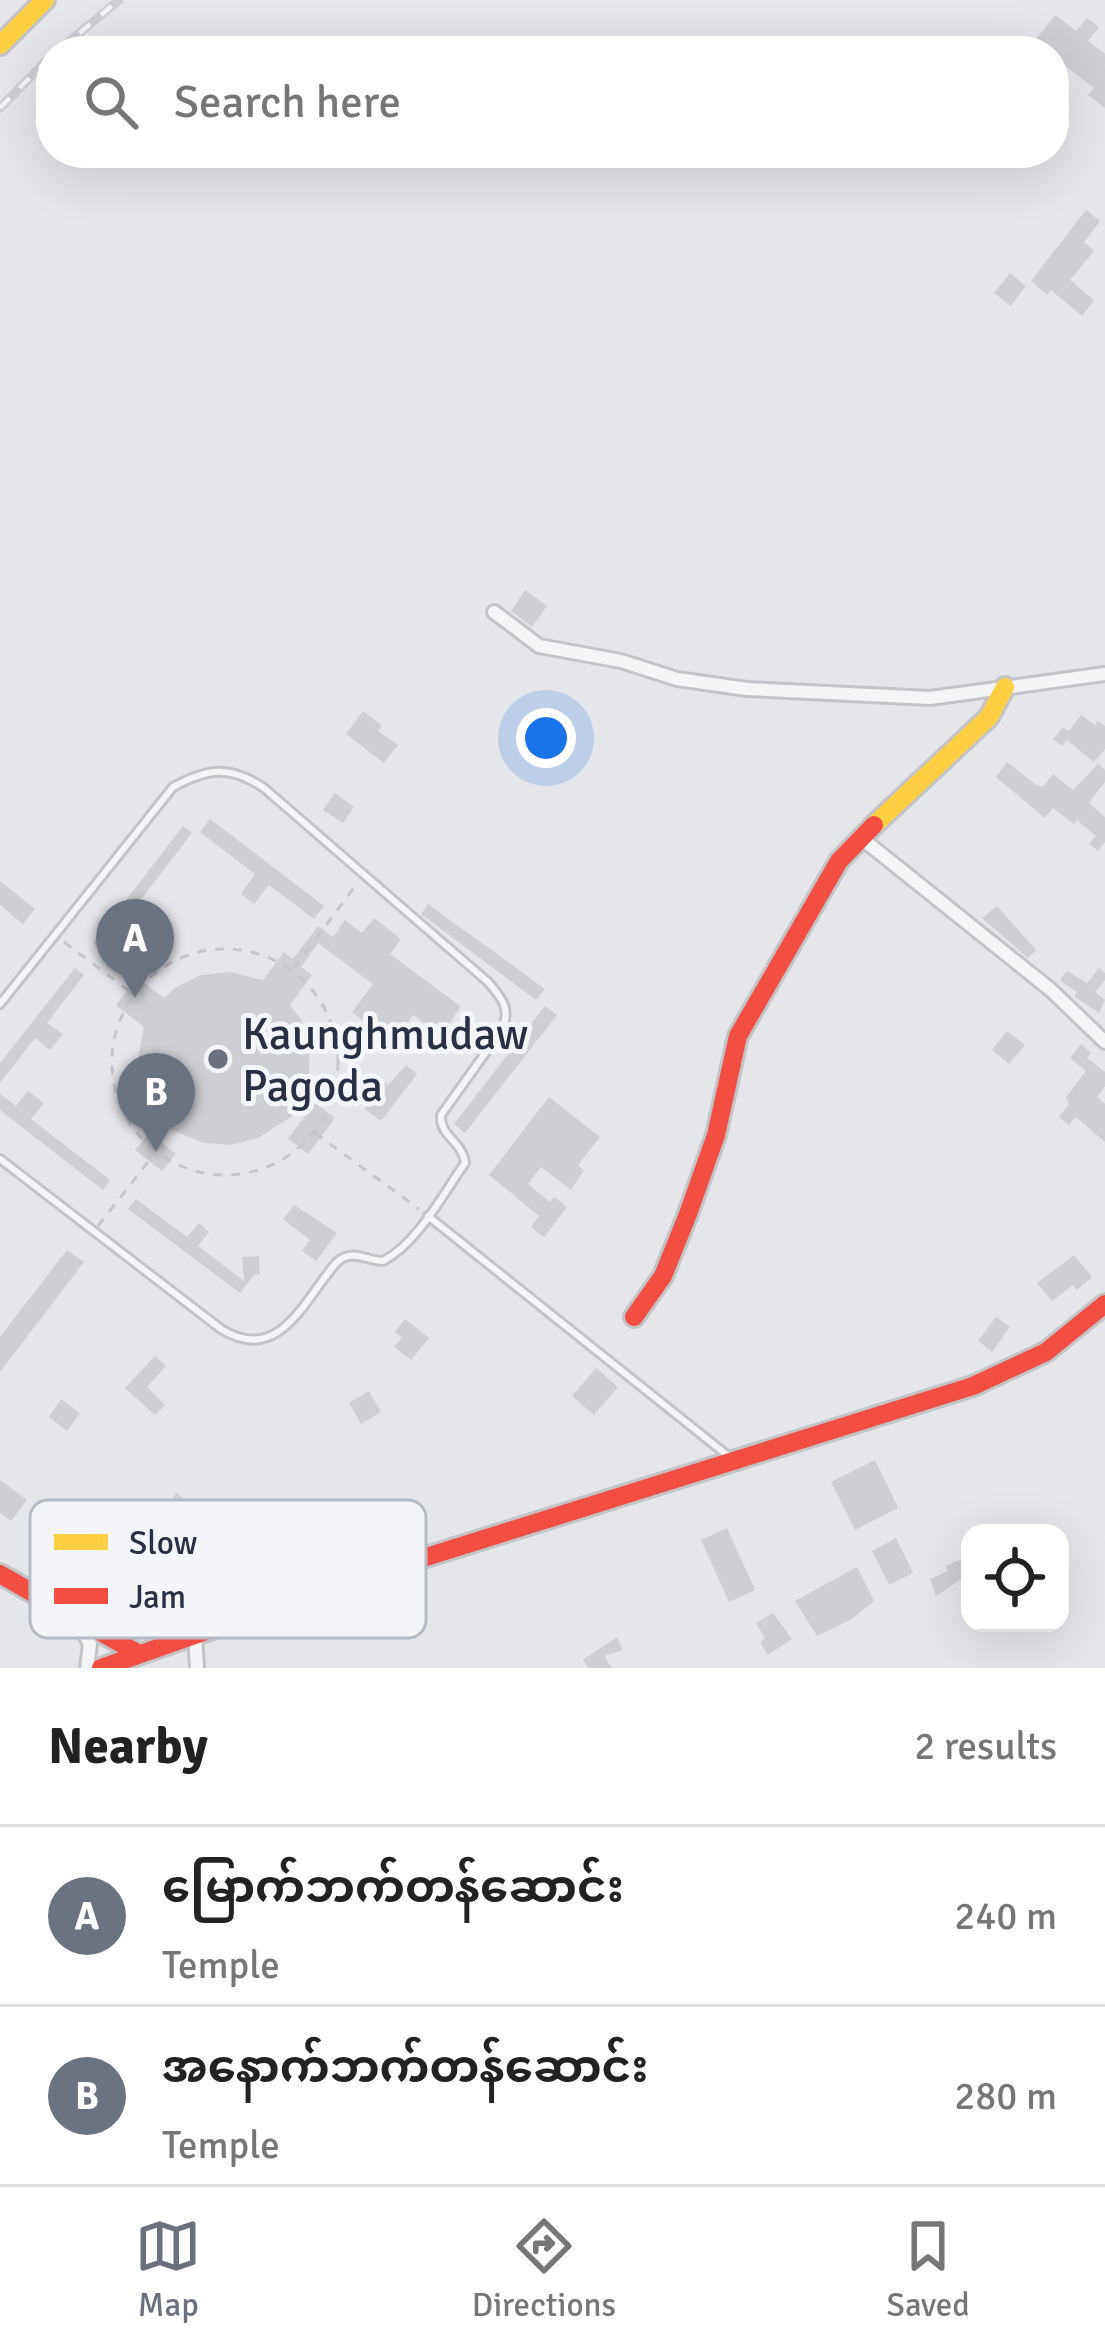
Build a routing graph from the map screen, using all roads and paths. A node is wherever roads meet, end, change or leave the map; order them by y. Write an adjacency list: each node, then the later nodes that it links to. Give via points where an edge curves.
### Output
1 (45, 0): 2 (main road)
2 (0, 45)
3 (494, 612): 5 (street, via 539,646 677,679 930,698)
4 (1105, 674): 5 (street)
5 (1005, 687): 6 (main road, via 989,717)
6 (860, 836): 12 (street); 19 (main road, via 738,1036 688,1214 663,1276)
7 (364, 874): 8 (lane, via 246,776 213,769 173,787); 9 (path); 16 (lane, via 506,1005 501,1031 441,1115 466,1163)
8 (54, 933): 10 (path); 11 (lane)
9 (293, 970): 10 (path, via 260,953 224,948 187,954); 13 (path, via 319,997 339,1066)
10 (134, 995): 14 (path, via 114,1036 111,1075 122,1111)
11 (0, 1004)
12 (1105, 1042)
13 (314, 1132): 14 (path, via 284,1159 250,1173 211,1175); 16 (path)
14 (156, 1151): 17 (path)
15 (0, 1159): 17 (lane)
16 (427, 1215): 17 (lane, via 392,1257 339,1260 287,1325 255,1342 220,1330); 20 (lane)
17 (93, 1232)
18 (1105, 1304): 20 (main road, via 1009,1371)
19 (634, 1317)
20 (735, 1461): 21 (main road)
21 (426, 1557)
22 (0, 1574): 23 (main road)
23 (30, 1591)
24 (86, 1638): 29 (street)
25 (112, 1638): 28 (main road)
26 (184, 1638): 28 (main road)
27 (195, 1638): 31 (street)
28 (139, 1654): 30 (main road)
29 (87, 1668)
30 (100, 1668)
31 (197, 1668)

